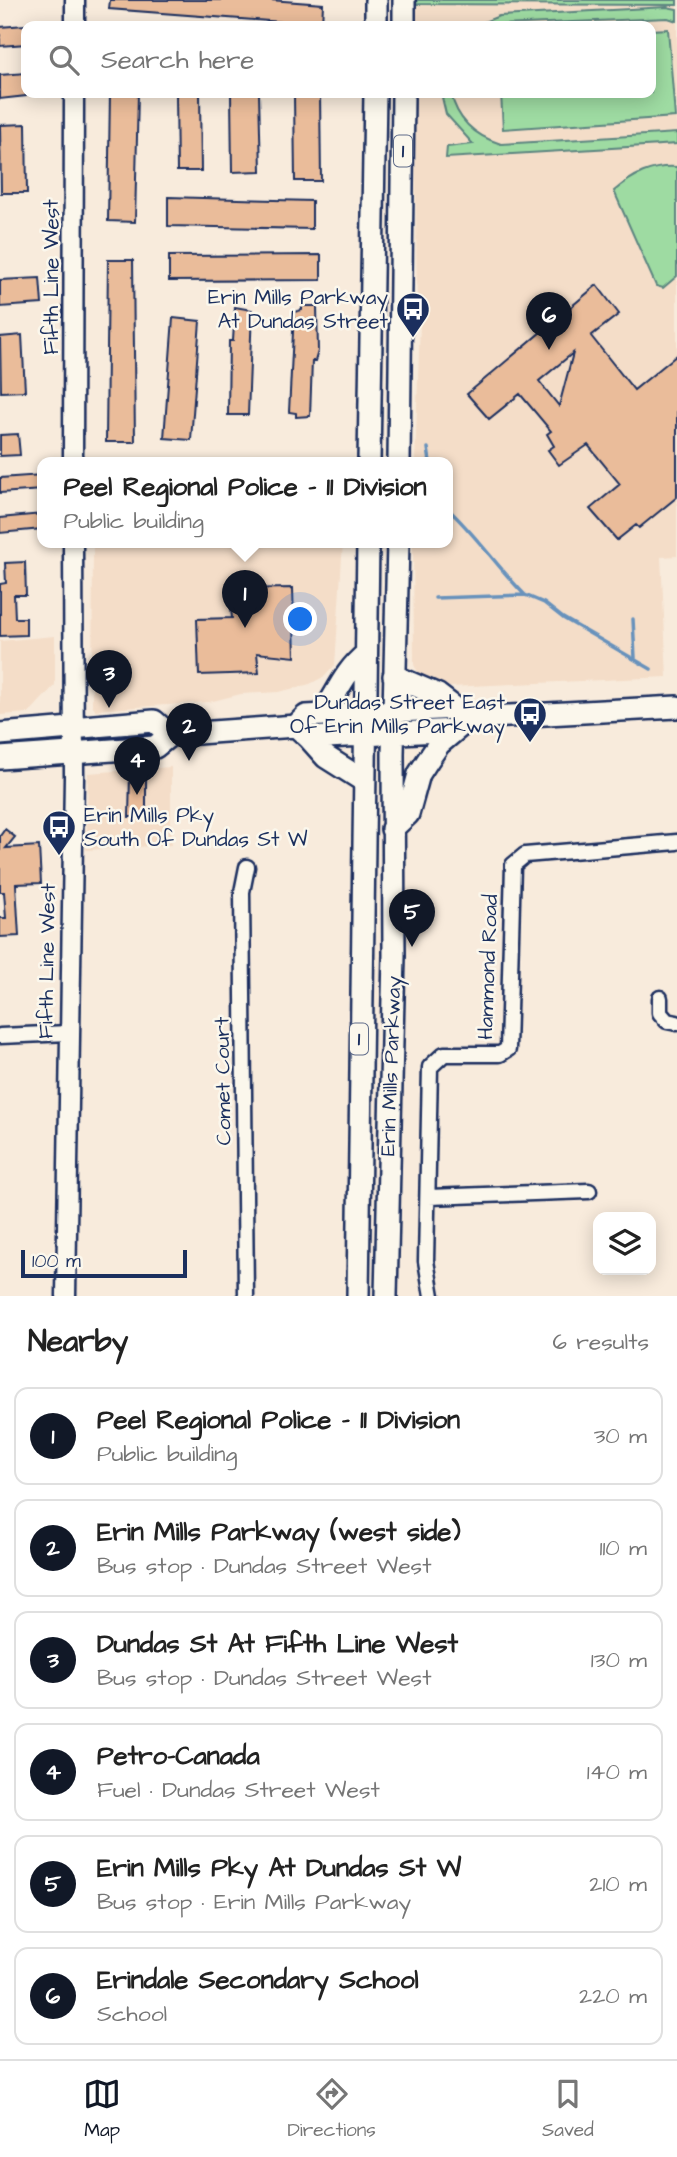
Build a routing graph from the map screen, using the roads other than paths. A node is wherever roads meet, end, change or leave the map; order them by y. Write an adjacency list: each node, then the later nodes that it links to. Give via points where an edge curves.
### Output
1 (75, 0): 4 (street)
2 (376, 0): 5 (main road)
3 (404, 0): 6 (main road)
4 (75, 21)
5 (376, 21)
6 (404, 21)
7 (74, 98): 10 (street, Fifth Line West)
8 (375, 98): 11 (main road, 1)
9 (403, 98): 12 (main road, 1)
10 (73, 457)
11 (369, 457)
12 (399, 457)
13 (73, 548): 23 (street, Fifth Line West)
14 (368, 548): 16 (main road, Erin Mills Parkway / 1)
15 (398, 548): 17 (main road, Erin Mills Parkway / 1)
16 (366, 654): 20 (main road, Erin Mills Parkway / 1); 21 (main road, via 348,668)
17 (394, 676): 19 (main road, Erin Mills Parkway / 1); 22 (main road, via 438,695)
18 (677, 707): 22 (main road)
19 (394, 711): 20 (main road); 22 (main road); 25 (main road, Erin Mills Parkway / 1)
20 (366, 713): 21 (main road); 28 (main road, Erin Mills Parkway / 1)
21 (322, 715): 24 (main road, via 306,716)
22 (460, 719): 25 (main road); 32 (main road, via 424,766 408,814)
23 (74, 727): 26 (main road); 27 (main road, via 154,720); 29 (street, Fifth Line West)
24 (302, 732): 27 (main road); 28 (main road); 31 (main road, via 326,757)
25 (393, 733): 28 (main road); 32 (main road, Erin Mills Parkway / 1)
26 (0, 734)
27 (170, 735): 29 (main road, via 155,747)
28 (366, 735): 31 (main road, Erin Mills Parkway / 1)
29 (74, 753): 30 (main road); 37 (street, Fifth Line West)
30 (0, 758)
31 (364, 781): 43 (main road, Erin Mills Parkway / 1)
32 (392, 829): 44 (main road, Erin Mills Parkway / 1, via 394,955)
33 (677, 842): 40 (street, Hammond Road, via 525,855 513,865 511,1043 500,1054 444,1054 429,1067)
34 (247, 867): 42 (street, Comet Court, via 242,892)
35 (660, 998): 36 (street, via 660,1013)
36 (677, 1023)
37 (69, 1033): 38 (street); 41 (street, Fifth Line West)
38 (0, 1036)
39 (589, 1191): 40 (street)
40 (429, 1197): 45 (street, Hammond Road, via 426,1261)
41 (66, 1296)
42 (246, 1296)
43 (358, 1296)
44 (386, 1296)
45 (432, 1296)

